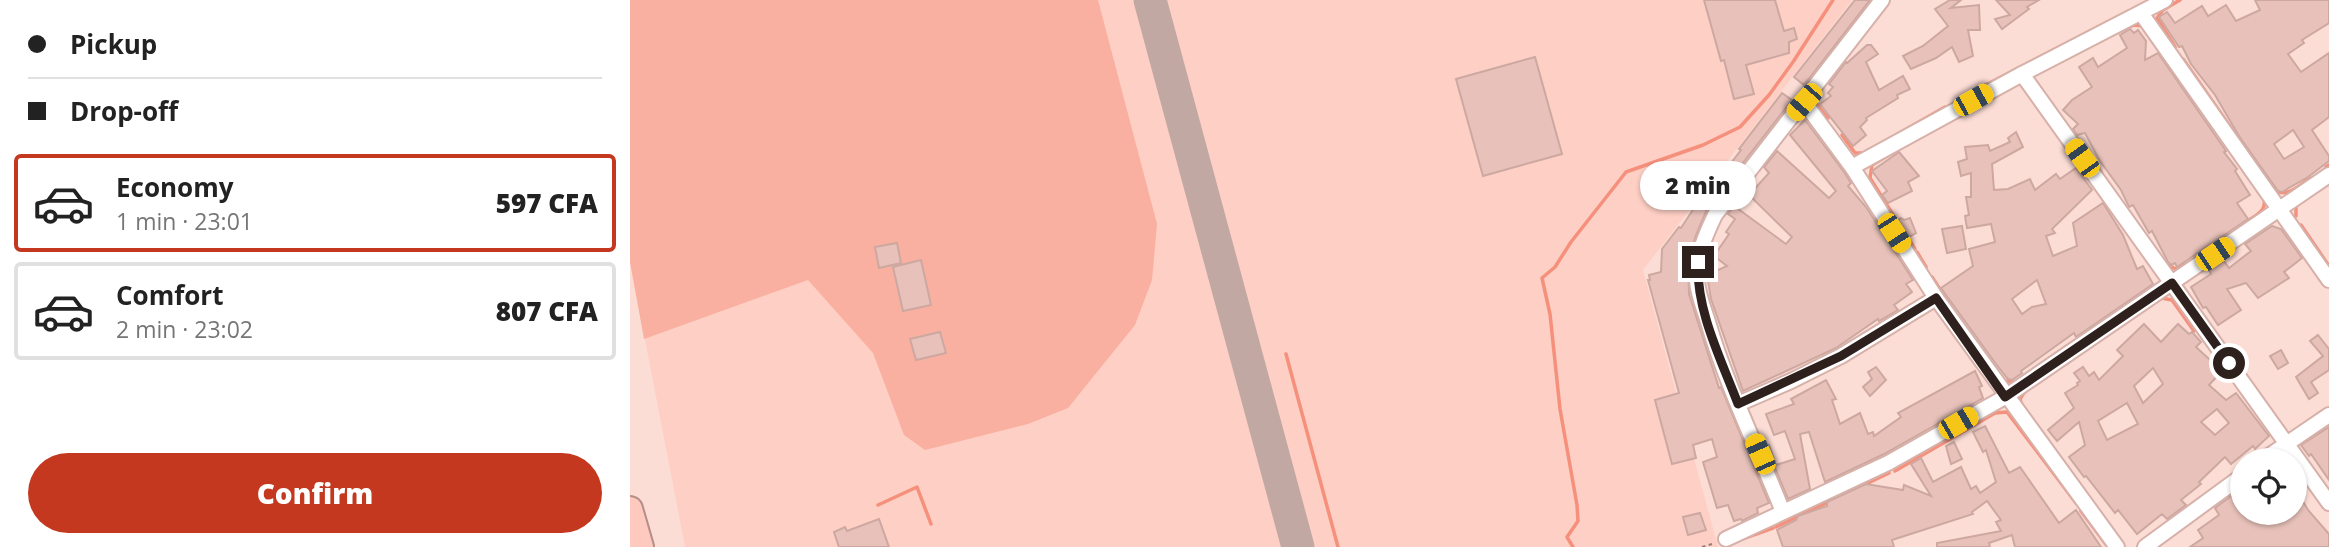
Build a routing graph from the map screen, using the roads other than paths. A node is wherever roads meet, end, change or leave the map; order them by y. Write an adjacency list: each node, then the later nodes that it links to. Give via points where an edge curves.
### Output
1 (1882, 0): 5 (street)
2 (2165, 0): 3 (street)
3 (2141, 13): 4 (street); 8 (street)
4 (2022, 74): 6 (street); 10 (street)
5 (1804, 102): 6 (street); 13 (street, via 1734,188 1703,239 1697,281 1700,297)
6 (1852, 167): 11 (street)
7 (2329, 175): 8 (street)
8 (2279, 210): 9 (street); 10 (street)
9 (2329, 280)
10 (2172, 283): 12 (street); 15 (street)
11 (1936, 298): 12 (street); 13 (street, via 1841,356)
12 (2005, 397): 20 (street, via 1888,463); 25 (street)
13 (1738, 404): 20 (street)
14 (2329, 415): 15 (street)
15 (2286, 443): 16 (street); 18 (street)
16 (2279, 448)
17 (2230, 485): 26 (street)
18 (2329, 503)
19 (630, 509): 24 (highway)
20 (1783, 512): 22 (street)
21 (630, 520): 23 (highway)
22 (1726, 539)
23 (634, 547)
24 (642, 547)
25 (2117, 547)
26 (2146, 547)

